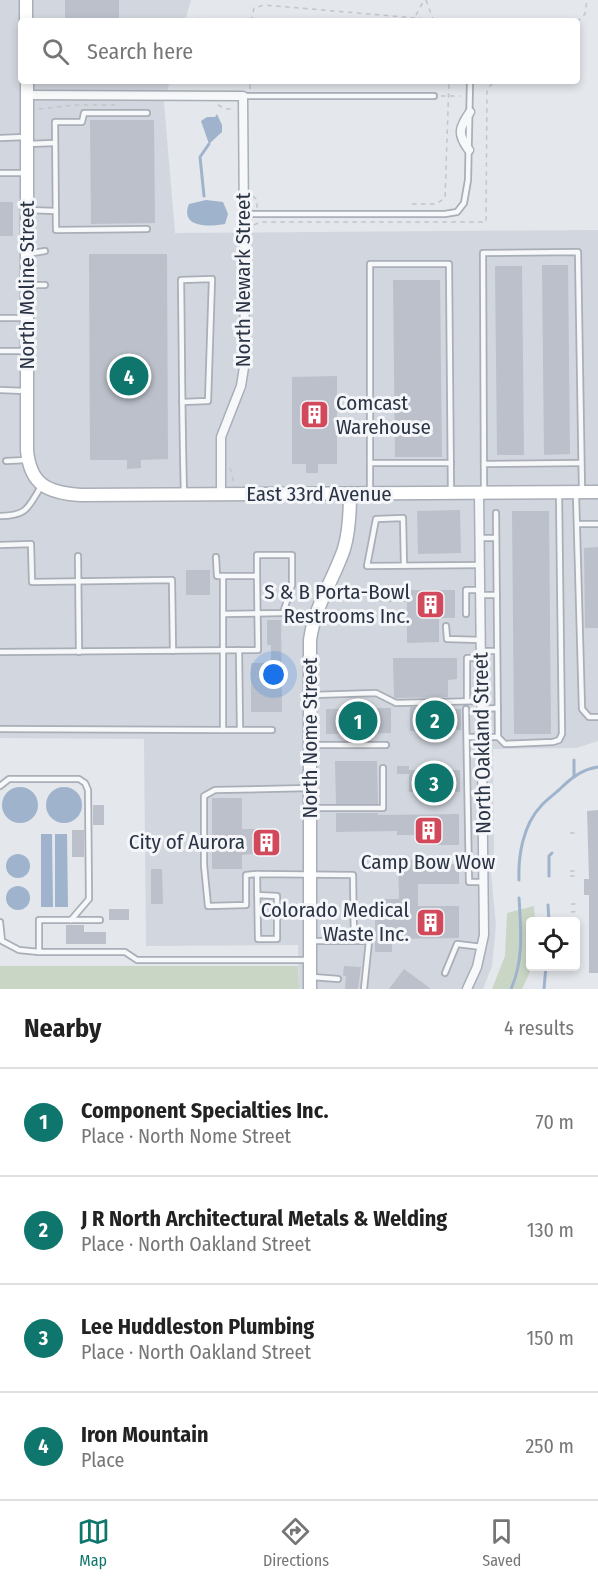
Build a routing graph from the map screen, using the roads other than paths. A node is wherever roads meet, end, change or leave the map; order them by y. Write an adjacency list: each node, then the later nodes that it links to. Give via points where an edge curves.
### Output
1 (26, 0): 2 (street)
2 (26, 18)
3 (27, 84): 5 (street, North Moline Street)
4 (470, 84): 8 (lane)
5 (27, 95): 6 (street); 11 (street, North Moline Street)
6 (243, 96): 7 (lane); 18 (street, North Newark Street)
7 (434, 96)
8 (470, 112): 13 (street, via 460,134)
9 (147, 113): 12 (lane, via 84,113 82,122 55,122)
10 (0, 138): 11 (lane)
11 (27, 140): 12 (lane); 15 (street, North Moline Street)
12 (54, 143): 17 (lane)
13 (469, 150): 18 (lane, via 465,200 457,212)
14 (0, 173): 15 (lane)
15 (27, 173): 16 (street, North Moline Street)
16 (27, 210): 17 (lane); 21 (street, North Moline Street)
17 (56, 211): 19 (lane, via 56,230)
18 (244, 214): 46 (street, North Newark Street, via 245,361 241,386 222,434)
19 (147, 229)
20 (45, 251): 21 (lane)
21 (27, 254): 22 (street, North Moline Street)
22 (27, 285): 23 (lane); 25 (street, North Moline Street)
23 (45, 285)
24 (0, 318): 25 (lane)
25 (27, 318): 27 (street, North Moline Street)
26 (0, 351): 27 (lane)
27 (27, 351): 29 (street, North Moline Street)
28 (0, 390): 29 (lane)
29 (27, 391): 31 (street, North Moline Street)
30 (182, 402): 30 (lane, via 181,280 212,279 208,401); 45 (lane)
31 (28, 460): 32 (lane); 37 (street, North Moline Street, via 33,476)
32 (6, 461)
33 (370, 463): 34 (lane); 34 (lane, via 370,264 449,264); 44 (lane)
34 (451, 463): 41 (lane)
35 (581, 463): 36 (lane); 36 (lane, via 578,252 483,253); 39 (lane)
36 (484, 464): 42 (lane)
37 (42, 485): 45 (street, East 33rd Avenue, via 53,492 72,495); 48 (lane, via 26,510 17,516)
38 (559, 492): 39 (street, East 33rd Avenue); 42 (street, East 33rd Avenue); 85 (lane, via 562,734 559,740 505,744)
39 (578, 492): 40 (street, East 33rd Avenue); 49 (lane)
40 (598, 492)
41 (451, 493): 42 (street, East 33rd Avenue); 44 (street, East 33rd Avenue)
42 (482, 493): 51 (street, North Oakland Street)
43 (350, 494): 44 (street, East 33rd Avenue); 46 (street, East 33rd Avenue); 75 (street, North Nome Street, via 344,548 312,628)
44 (370, 494)
45 (184, 495): 46 (street, East 33rd Avenue)
46 (221, 495)
47 (496, 513): 52 (lane)
48 (0, 516)
49 (577, 524): 50 (lane); 80 (lane, via 582,709 589,717)
50 (598, 524)
51 (480, 538): 52 (lane); 56 (street, North Oakland Street)
52 (496, 538): 62 (lane)
53 (0, 545): 60 (lane, via 31,544 32,582)
54 (78, 556): 60 (lane)
55 (216, 557): 58 (lane, via 217,576)
56 (480, 565): 57 (lane); 61 (street, North Oakland Street)
57 (404, 566): 57 (lane, via 367,566 376,519 403,518)
58 (223, 576): 59 (lane); 64 (lane)
59 (257, 576): 63 (lane); 63 (lane, via 257,555 292,555 292,585 284,613)
60 (79, 581): 70 (lane, via 172,580); 73 (lane)
61 (480, 592): 62 (lane); 65 (lane, via 466,590); 67 (street, North Oakland Street)
62 (497, 595): 71 (lane)
63 (258, 613): 64 (lane); 69 (lane, via 258,650)
64 (223, 614): 68 (lane)
65 (466, 614)
66 (446, 626): 67 (lane, via 447,639)
67 (481, 640): 74 (street, North Oakland Street)
68 (223, 650): 69 (lane); 70 (lane); 82 (lane)
69 (239, 650): 83 (lane)
70 (173, 651): 73 (lane)
71 (497, 651): 74 (lane); 78 (lane)
72 (0, 652): 73 (lane)
73 (79, 652)
74 (481, 655): 76 (lane, via 467,658); 77 (street, North Oakland Street)
75 (310, 696): 76 (lane, via 376,693 396,703); 88 (street, North Nome Street)
76 (467, 700): 77 (lane)
77 (482, 705): 78 (lane); 87 (street, North Oakland Street)
78 (498, 708): 85 (lane)
79 (466, 709): 86 (lane)
80 (598, 717)
81 (0, 729): 82 (lane)
82 (223, 730): 83 (lane)
83 (240, 730): 84 (lane)
84 (272, 730)
85 (498, 736): 87 (lane)
86 (467, 737): 87 (lane); 96 (lane, via 469,882)
87 (482, 737): 96 (street, North Oakland Street)
88 (310, 745): 89 (lane); 92 (street, North Nome Street)
89 (386, 745)
90 (383, 768): 93 (lane, via 383,808)
91 (0, 786): 98 (lane, via 9,779 79,778 85,783 89,899)
92 (310, 788): 93 (street, North Nome Street); 94 (lane, via 215,790 204,796 208,906 246,905 246,875)
93 (310, 808): 95 (street, North Nome Street)
94 (257, 874): 95 (lane); 97 (lane)
95 (310, 874): 101 (street, North Nome Street); 102 (lane, via 353,874)
96 (484, 882): 104 (street, North Oakland Street)
97 (257, 895): 97 (lane, via 258,939 277,939 277,896)
98 (71, 920): 99 (lane); 105 (lane, via 39,920)
99 (100, 920)
100 (0, 922): 103 (lane)
101 (310, 941): 102 (lane); 106 (street, North Nome Street)
102 (354, 941): 110 (lane, via 369,941)
103 (1, 942): 105 (lane, via 19,950)
104 (482, 947): 107 (lane, via 457,944); 111 (street, North Oakland Street)
105 (39, 952): 106 (lane, via 125,952 137,960)
106 (310, 960): 109 (street, North Nome Street)
107 (445, 973)
108 (338, 979): 109 (lane)
109 (310, 983)
110 (364, 989)
111 (467, 989)

